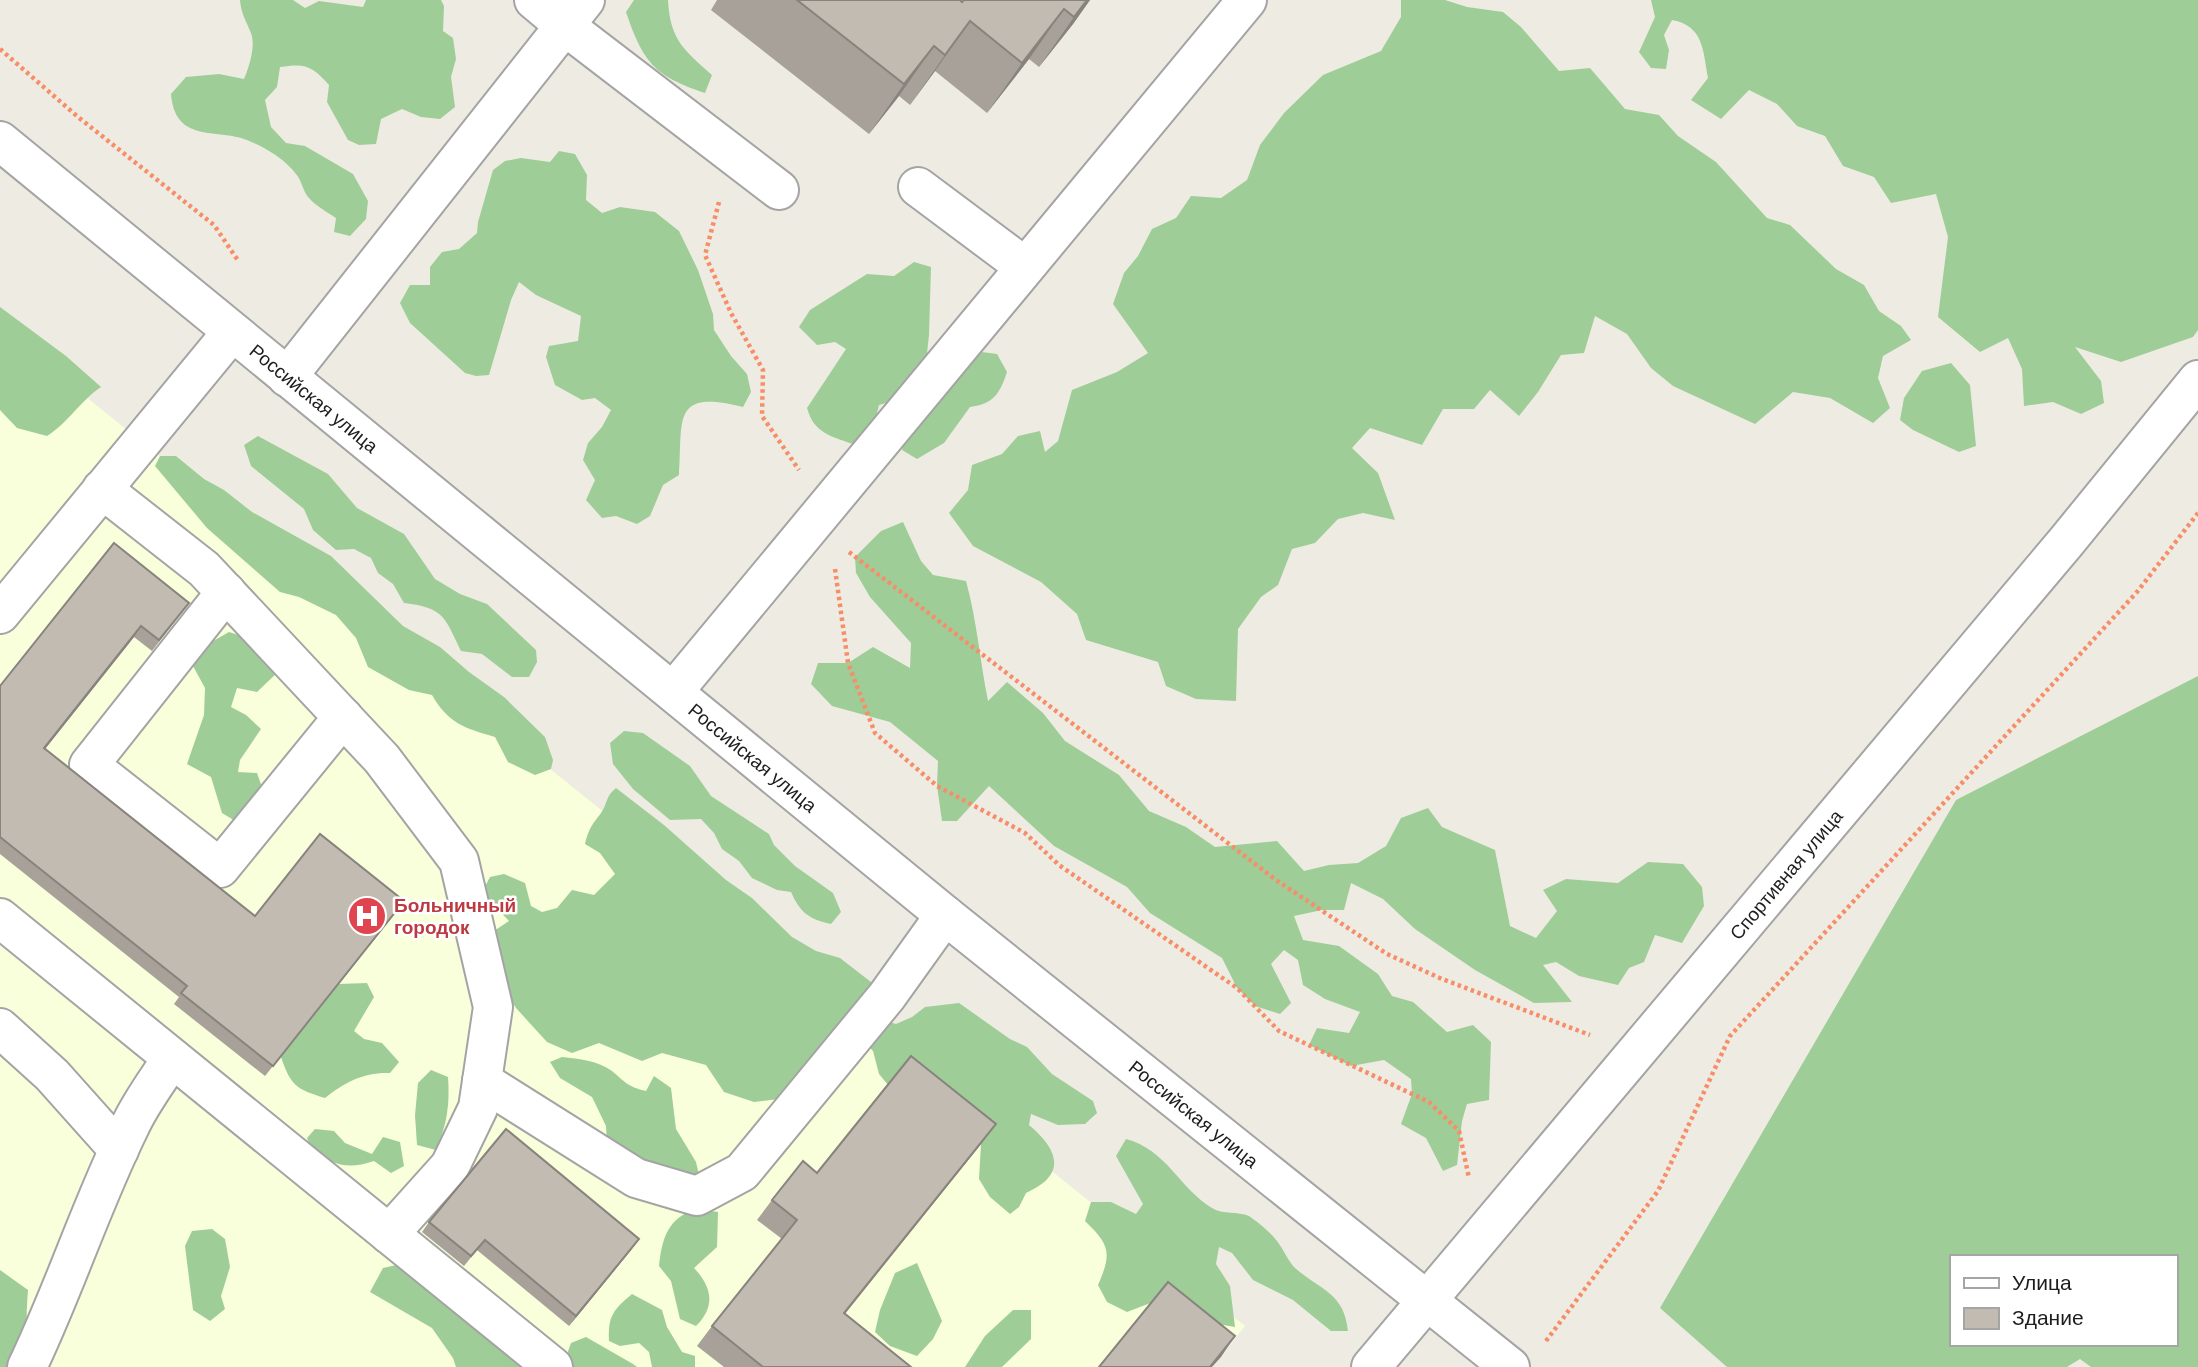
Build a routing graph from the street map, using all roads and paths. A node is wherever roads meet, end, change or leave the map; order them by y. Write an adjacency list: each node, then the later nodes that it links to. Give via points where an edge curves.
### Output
1 (534, 0): 3 (street)
2 (1247, 0): 10 (street)
3 (575, 13): 6 (street); 12 (street)
4 (0, 49): 9 (path, via 214,225)
5 (0, 141): 11 (street, Российская улица)
6 (732, 154): 8 (street); 16 (path, via 705,255 764,370 762,416)
7 (918, 187): 10 (street)
8 (779, 190)
9 (239, 262)
10 (1026, 267): 16 (street)
11 (232, 332): 12 (street, Российская улица); 14 (street)
12 (287, 377): 19 (street, Российская улица)
13 (2198, 380): 25 (street, Спортивная улица)
14 (102, 489): 17 (street, via 204,569); 18 (street)
15 (2198, 513): 31 (path, via 2137,592 1730,1036 1658,1191)
16 (826, 524): 19 (street); 25 (path, via 1276,880 1387,954 1596,1037); 28 (path, via 848,663 875,733 937,786 1025,833 1059,865 1237,988 1279,1031 1429,1102 1459,1132)
17 (226, 592): 20 (street); 20 (street, via 89,765 220,868)
18 (0, 614)
19 (673, 692): 21 (street, Российская улица)
20 (343, 717): 26 (street, via 382,759 459,862 493,1007)
21 (945, 915): 26 (street, via 887,996 742,1172 696,1196 636,1178); 30 (street, Российская улица)
22 (0, 918): 24 (street)
23 (0, 1028): 27 (street, via 51,1075)
24 (172, 1058): 27 (street); 29 (street)
25 (1628, 1063): 28 (street, Спортивная улица)
26 (482, 1081): 29 (street, via 478,1108 450,1166)
27 (119, 1150): 32 (street)
28 (1486, 1231): 30 (street, Спортивная улица)
29 (389, 1234): 33 (street)
30 (1427, 1301): 34 (street, Спортивная улица); 35 (street, Российская улица)
31 (1543, 1345)
32 (27, 1367)
33 (553, 1367)
34 (1371, 1367)
35 (1510, 1367)

